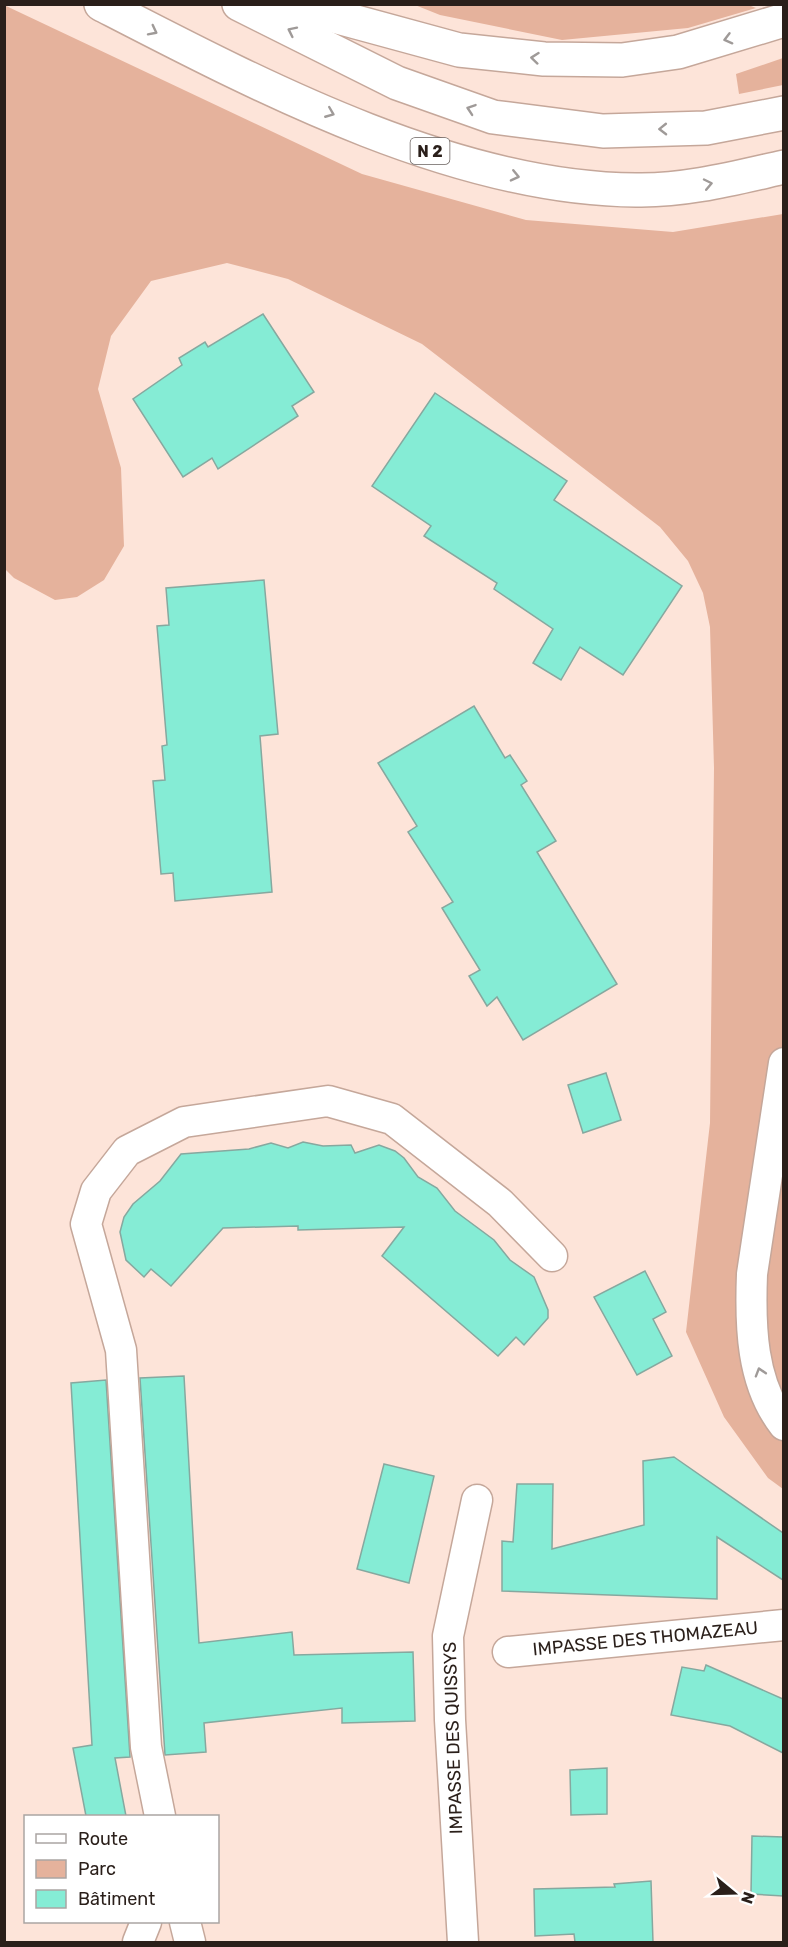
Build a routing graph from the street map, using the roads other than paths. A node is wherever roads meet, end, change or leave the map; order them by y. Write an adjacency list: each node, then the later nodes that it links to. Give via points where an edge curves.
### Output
1 (101, 4): 6 (main road, N 2, one-way to 6, via 242,77 382,134 512,176 552,184 637,190 693,187)
2 (239, 4): 5 (main road, one-way to 2, via 706,128 603,130 494,117 397,83)
3 (290, 4): 4 (main road, one-way to 3, via 678,52 622,60 544,59 459,50)
4 (783, 20)
5 (783, 113)
6 (783, 167)
7 (783, 1063): 9 (street, one-way to 7, via 771,1405 752,1341 752,1274)
8 (552, 1256): 13 (street, via 500,1203 392,1119 328,1101 184,1122 127,1151 96,1191 86,1224 121,1350 146,1748)
9 (783, 1425)
10 (477, 1500): 18 (street, IMPASSE DES QUISSYS, via 448,1636)
11 (783, 1625): 12 (street, IMPASSE DES THOMAZEAU)
12 (508, 1652)
13 (160, 1815)
14 (146, 1923): 16 (street)
15 (184, 1923): 17 (street)
16 (138, 1942)
17 (190, 1942)
18 (463, 1942)

